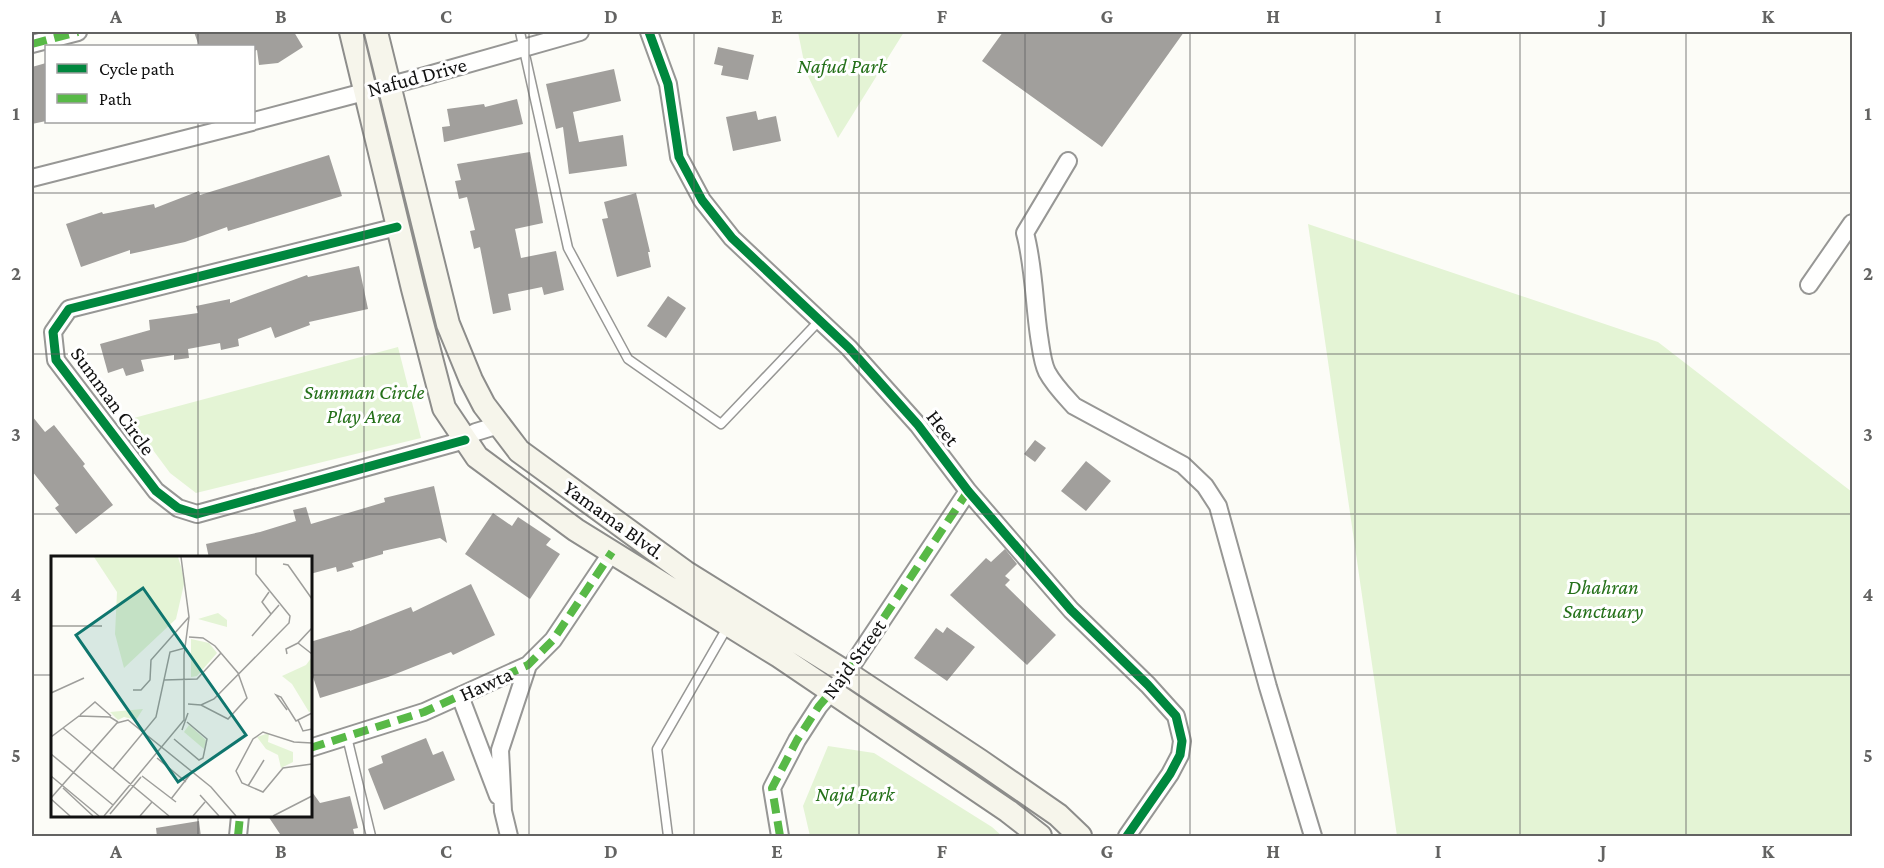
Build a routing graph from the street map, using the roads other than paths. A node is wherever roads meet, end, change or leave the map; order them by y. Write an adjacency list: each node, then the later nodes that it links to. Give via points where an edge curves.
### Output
1 (78, 32): 7 (street)
2 (351, 32): 9 (main road, Yamama Blvd.)
3 (376, 32): 8 (main road, Yamama Blvd.)
4 (580, 32): 6 (street, Nafud Drive)
5 (649, 32): 17 (street, Heet, via 668,84 679,157 702,200 732,238)
6 (522, 40): 8 (street, Nafud Drive); 17 (lane, via 568,248 628,359 721,424)
7 (32, 44)
8 (390, 85): 9 (street, Nafud Drive); 18 (main road, Yamama Blvd., via 448,324 471,380)
9 (365, 92): 10 (street, Nafud Drive); 15 (main road, Yamama Blvd.)
10 (255, 120)
11 (245, 123): 13 (street, Nafud Drive)
12 (1068, 161): 39 (street, via 1025,233 1046,371 1074,406 1184,465 1218,506)
13 (32, 178)
14 (1852, 223): 16 (street)
15 (398, 227): 19 (main road, Yamama Blvd., via 444,408); 19 (street, Summan Circle, via 69,309 53,332 56,360 156,490 178,508 197,514)
16 (1809, 285)
17 (820, 319): 20 (street, Heet, via 918,425)
18 (499, 425): 19 (street, Summan Circle); 24 (main road, Yamama Blvd., via 519,451 685,572)
19 (464, 439): 21 (main road, Yamama Blvd., via 477,457)
20 (968, 491): 24 (street, Najd Street); 38 (street, Heet, via 1071,610 1176,716 1182,741 1180,755)
21 (612, 552): 22 (main road, Yamama Blvd.); 23 (street, Hawta, via 552,640)
22 (729, 625): 25 (main road, Yamama Blvd.); 34 (lane, via 657,749)
23 (528, 664): 26 (street, Hawta); 29 (street, via 500,750)
24 (847, 673): 25 (street, Najd Street); 37 (main road, Yamama Blvd., via 1058,815)
25 (831, 692): 35 (street, Najd Street, via 797,740 772,788); 36 (main road, Yamama Blvd.)
26 (460, 696): 27 (street, Hawta); 29 (street)
27 (347, 737): 28 (street, Hawta); 32 (lane)
28 (312, 747)
29 (504, 811): 33 (street)
30 (240, 817): 31 (street)
31 (238, 837)
32 (370, 837)
33 (509, 837)
34 (668, 837)
35 (780, 837)
36 (1040, 837)
37 (1080, 837)
38 (1126, 837)
39 (1313, 837)

